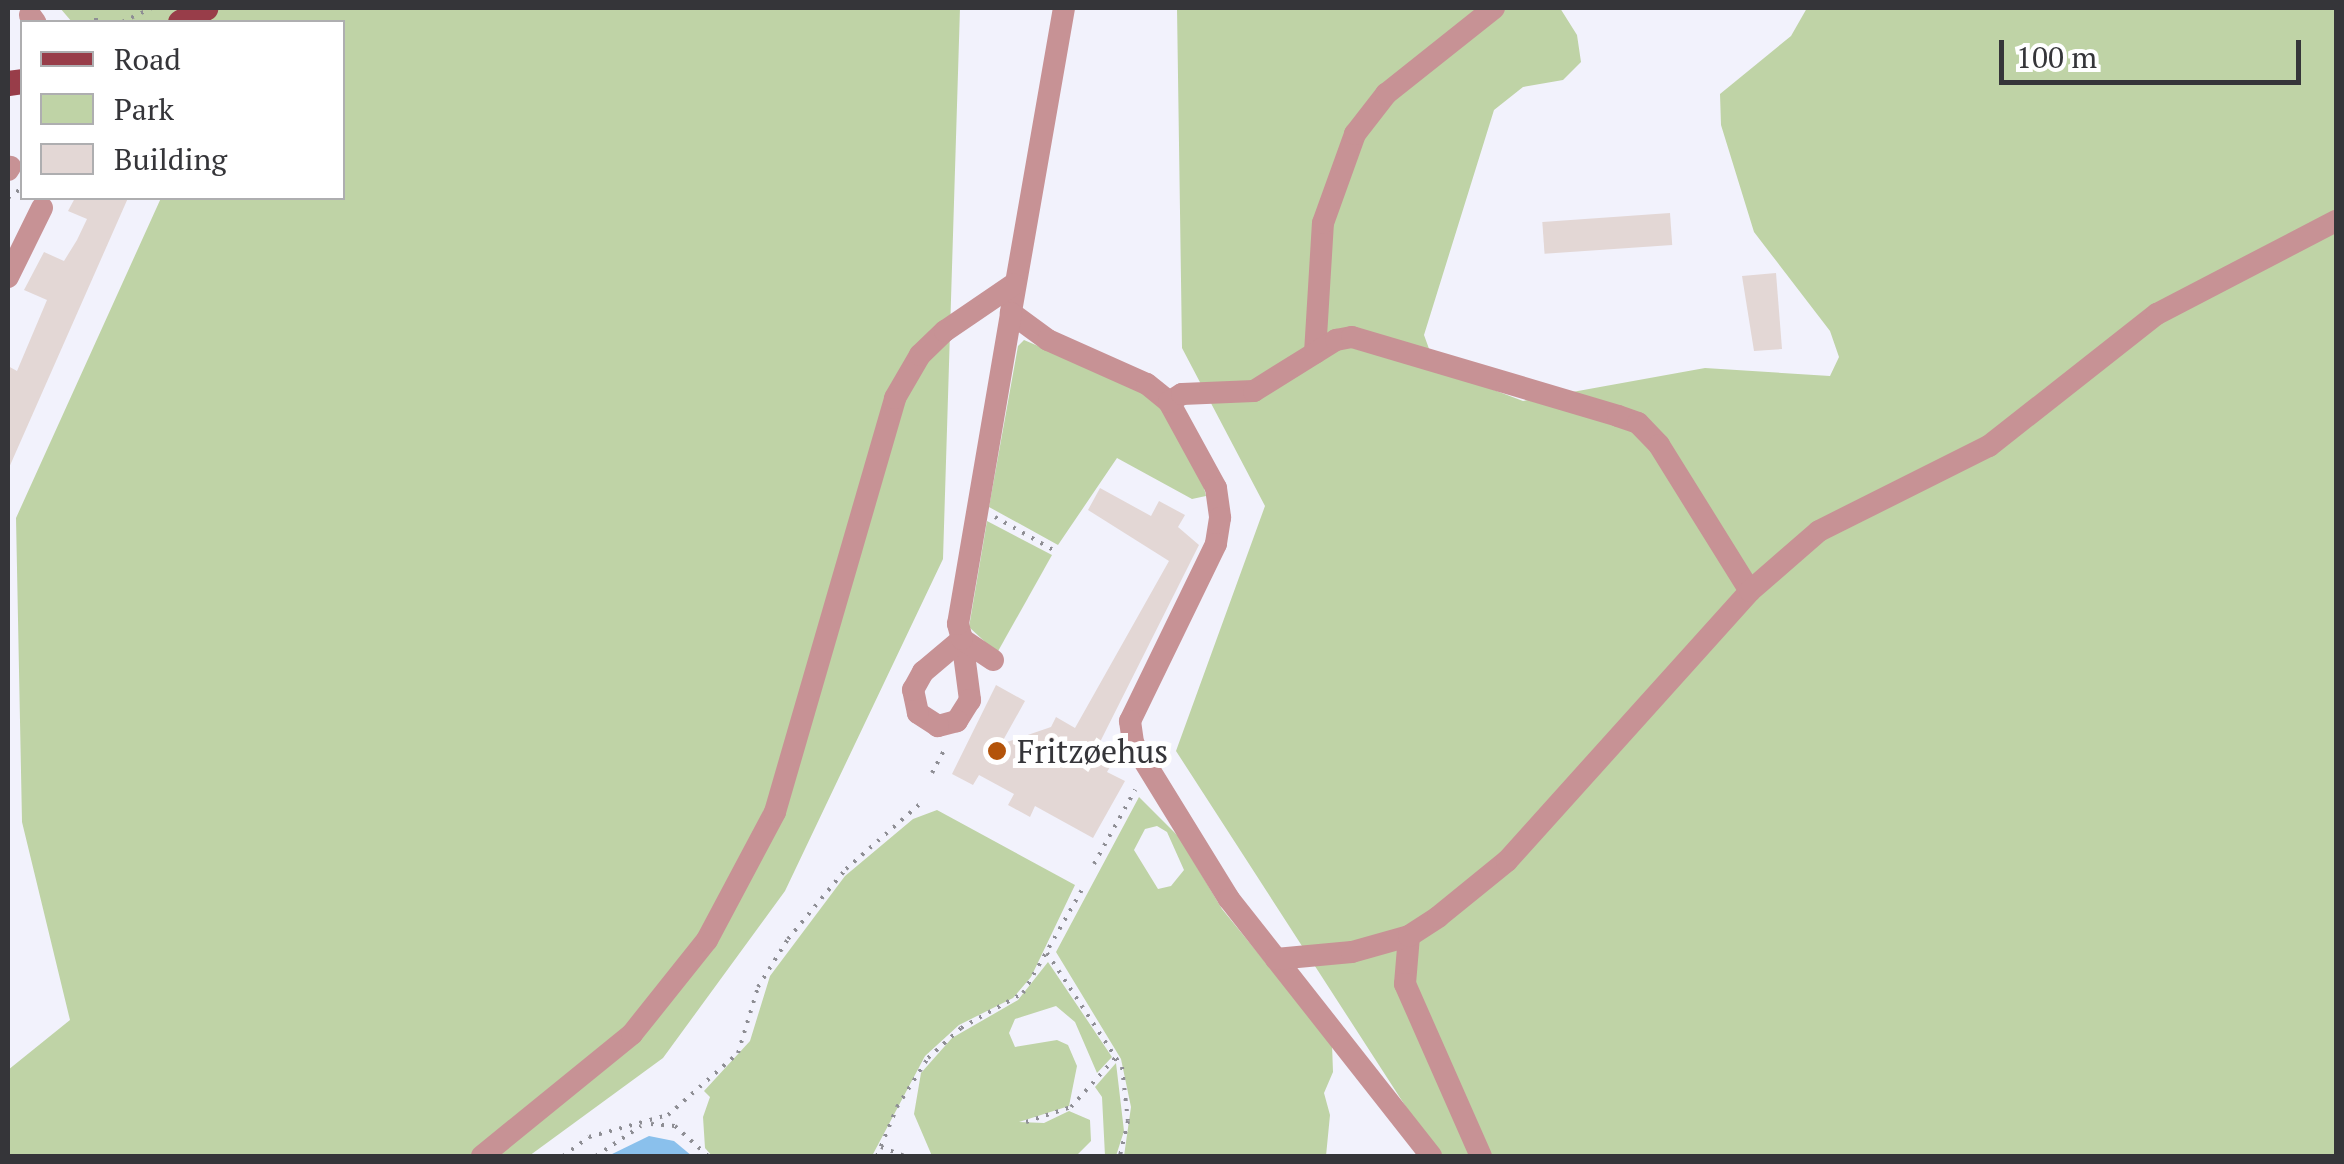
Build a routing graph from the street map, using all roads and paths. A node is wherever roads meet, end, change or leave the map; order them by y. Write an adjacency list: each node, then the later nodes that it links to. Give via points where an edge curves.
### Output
1 (152, 8): 4 (path)
2 (1064, 8): 8 (street)
3 (1494, 8): 10 (street, via 1386,94 1355,134 1323,222)
4 (126, 20)
5 (42, 208): 7 (street)
6 (2336, 221): 14 (street, via 2157,314 1989,446 1819,531)
7 (8, 277)
8 (1014, 284): 9 (street); 31 (street, via 944,331 920,355 895,398 776,812 707,940 632,1034)
9 (1011, 313): 11 (street, via 1048,340 1146,384); 12 (street)
10 (1315, 354): 11 (street, via 1254,391 1182,394); 14 (street, via 1352,337 1388,343 1638,422)
11 (1169, 402): 18 (street, via 1216,488 1220,518 1216,544 1130,721)
12 (976, 512): 13 (path); 15 (street, via 958,624)
13 (1055, 550)
14 (1750, 591): 23 (street, via 1506,861)
15 (962, 639): 16 (street); 17 (street, via 970,700); 17 (street, via 923,672 913,690 922,718 938,726)
16 (993, 660)
17 (953, 723): 19 (path)
18 (1147, 768): 21 (path); 25 (street)
19 (932, 773)
20 (923, 801): 28 (path, via 846,869 788,939 758,987 738,1054 668,1115)
21 (1094, 864)
22 (1082, 888): 24 (path)
23 (1409, 936): 25 (street, via 1352,952); 38 (street, via 1405,984)
24 (1047, 953): 26 (path); 29 (path, via 1023,993 961,1028 928,1058)
25 (1276, 959): 30 (street)
26 (1117, 1056): 27 (path, via 1071,1107); 37 (path, via 1128,1102)
27 (1026, 1122)
28 (644, 1124): 32 (path, via 590,1136); 33 (path); 34 (path, via 675,1126)
29 (881, 1146): 35 (path); 36 (path)
30 (1421, 1152)
31 (482, 1156)
32 (563, 1156)
33 (596, 1156)
34 (708, 1156)
35 (877, 1156)
36 (904, 1156)
37 (1120, 1156)
38 (1481, 1156)

